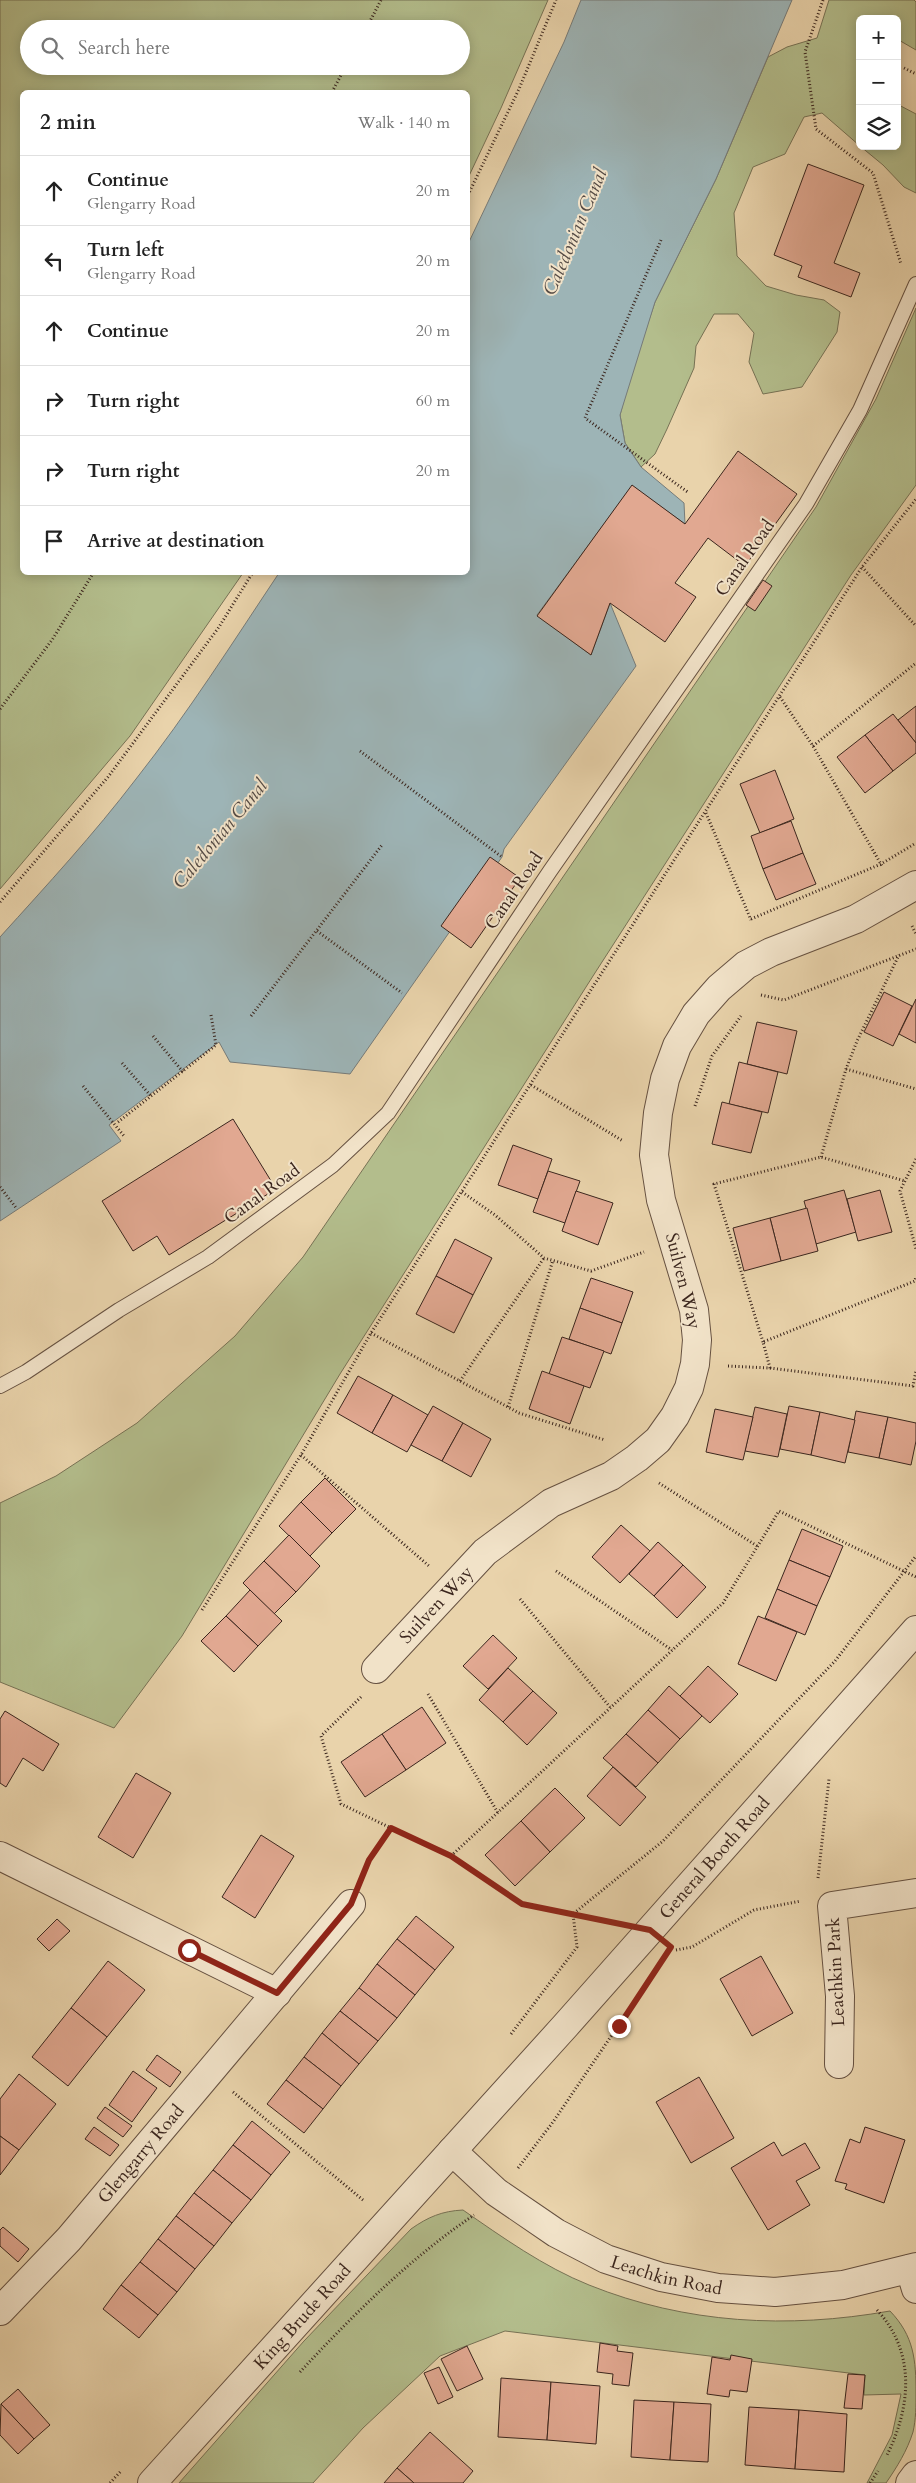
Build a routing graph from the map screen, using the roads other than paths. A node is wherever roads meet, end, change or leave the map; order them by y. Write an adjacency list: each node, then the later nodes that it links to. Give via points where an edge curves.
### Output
1 (915, 286): 3 (lane, Canal Road, via 860,410 806,504 550,871 388,1112 333,1165 208,1258)
2 (907, 890): 5 (street, Suilven Way, via 856,919 746,965 696,1014 664,1079 654,1155 661,1200 694,1310 697,1340 689,1388 658,1440 611,1476 551,1503 485,1552)
3 (0, 1386)
4 (916, 1630): 11 (street, General Booth Road)
5 (376, 1670)
6 (0, 1856): 9 (street)
7 (916, 1893): 10 (street, Leachkin Park, via 824,1904 840,1996)
8 (351, 1904): 9 (street, Glengarry Road)
9 (277, 1993): 13 (street, Glengarry Road, via 69,2239)
10 (839, 2064)
11 (452, 2152): 12 (street, Leachkin Road, via 496,2192 556,2233 606,2260 661,2277 718,2288 775,2292); 15 (street, King Brude Road)
12 (914, 2275)
13 (0, 2311)
14 (916, 2475): 16 (street)
15 (152, 2483)
16 (910, 2483)

